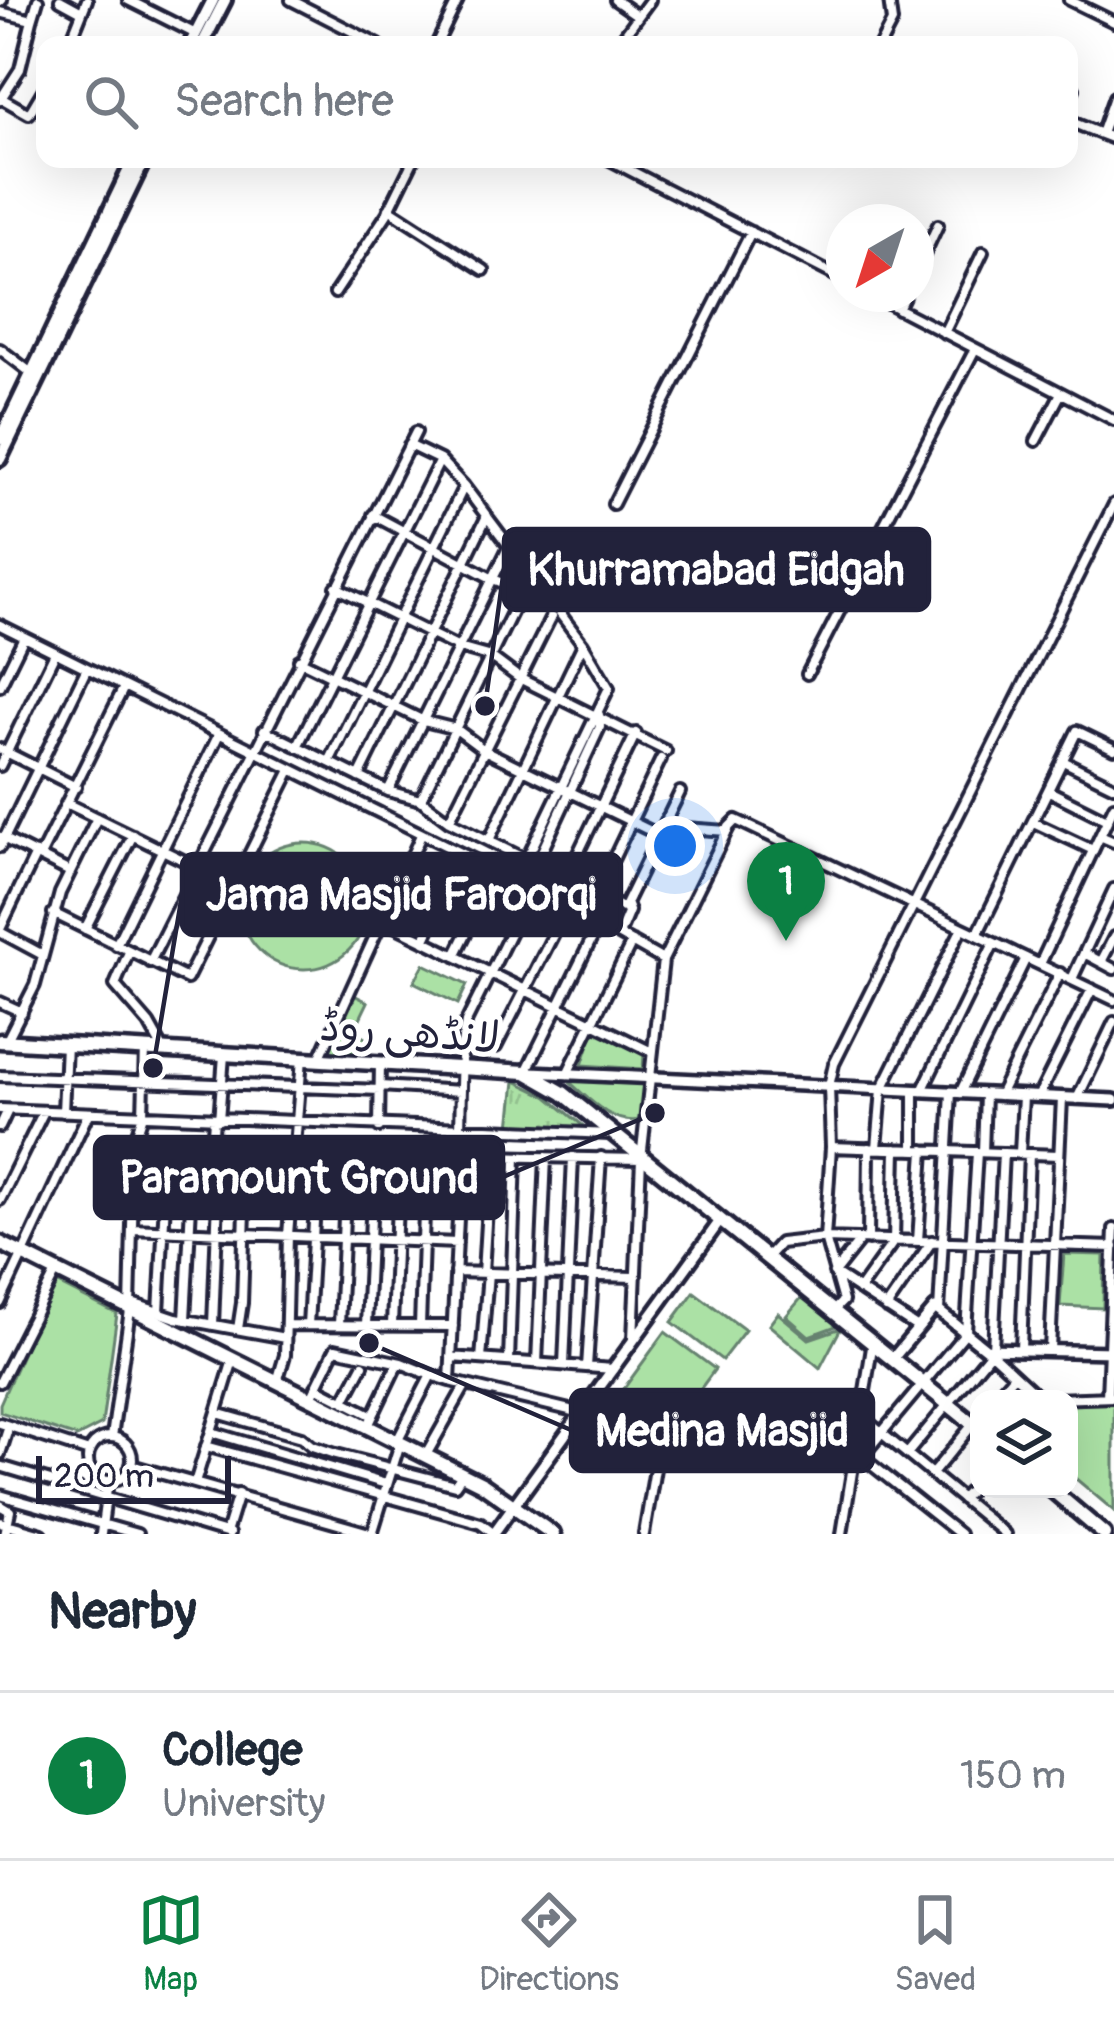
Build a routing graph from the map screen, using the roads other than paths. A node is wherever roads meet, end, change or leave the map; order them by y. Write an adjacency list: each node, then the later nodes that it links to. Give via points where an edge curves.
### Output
1 (38, 0): 16 (street)
2 (60, 0): 14 (street)
3 (87, 0): 14 (street)
4 (128, 0): 19 (street)
5 (213, 0): 20 (main road)
6 (225, 0): 21 (main road)
7 (291, 0): 22 (street)
8 (458, 0): 23 (street)
9 (615, 0): 15 (street)
10 (650, 0): 15 (street)
11 (889, 0): 25 (street)
12 (1070, 0): 17 (street)
13 (0, 11): 16 (street)
14 (82, 12): 18 (street)
15 (638, 16): 24 (street)
16 (32, 20): 27 (street, via 20,69)
17 (1114, 22)
18 (73, 36)
19 (188, 36)
20 (198, 36)
21 (200, 36)
22 (361, 36)
23 (440, 36)
24 (624, 36)
25 (885, 36)
26 (1114, 97): 30 (street)
27 (0, 99): 28 (street, via 29,114)
28 (36, 102)
29 (1078, 125): 30 (street)
30 (1101, 134): 31 (street)
31 (1114, 139)
32 (130, 168): 48 (main road)
33 (141, 168): 55 (main road)
34 (410, 168): 36 (street)
35 (626, 168): 38 (street)
36 (389, 209): 41 (street); 43 (street)
37 (938, 225): 39 (street)
38 (751, 232): 42 (street); 58 (street)
39 (934, 234)
40 (983, 252): 45 (street)
41 (484, 269)
42 (826, 271)
43 (334, 293)
44 (904, 312): 45 (street)
45 (944, 333): 47 (street)
46 (0, 349): 48 (street)
47 (975, 349): 49 (street); 82 (street)
48 (30, 372): 52 (main road)
49 (1061, 393): 50 (street); 53 (street)
50 (1114, 420)
51 (416, 432): 54 (street)
52 (0, 439)
53 (1036, 441)
54 (410, 445): 56 (street); 60 (street)
55 (0, 459)
56 (440, 460): 57 (street); 62 (street)
57 (464, 486): 61 (street); 64 (street)
58 (613, 504)
59 (1114, 504): 145 (street)
60 (373, 514): 62 (street); 67 (street)
61 (487, 516): 63 (street); 65 (street)
62 (404, 531): 64 (street); 70 (street)
63 (510, 544): 66 (street); 69 (street)
64 (434, 547): 65 (street); 72 (street)
65 (464, 563): 66 (street); 74 (street)
66 (493, 579): 68 (street); 77 (street)
67 (336, 587): 70 (street); 80 (street)
68 (523, 590): 69 (street); 79 (street)
69 (552, 602): 76 (street)
70 (369, 604): 72 (street); 83 (street)
71 (551, 617): 84 (street)
72 (399, 619): 74 (street); 87 (street)
73 (0, 625): 75 (street)
74 (430, 634): 77 (street); 89 (street)
75 (24, 637): 78 (street); 85 (street)
76 (583, 644): 88 (street); 90 (street, via 609,688)
77 (459, 648): 79 (street); 91 (street)
78 (55, 652): 81 (street); 99 (street)
79 (491, 657): 84 (street); 92 (street)
80 (299, 660): 83 (street); 93 (street)
81 (87, 668): 86 (street); 104 (street)
82 (807, 674)
83 (332, 676): 87 (street); 96 (street)
84 (520, 678): 88 (street); 98 (street)
85 (0, 686)
86 (124, 687): 94 (street); 109 (street)
87 (364, 692): 89 (street); 102 (street)
88 (558, 697): 90 (street); 106 (street)
89 (395, 707): 91 (street); 107 (street)
90 (599, 715): 95 (street); 110 (street); 113 (street)
91 (424, 721): 92 (street); 112 (street)
92 (456, 729): 98 (street); 115 (street)
93 (264, 730): 96 (street); 100 (street)
94 (219, 734): 100 (street); 133 (street)
95 (635, 734): 118 (street); 122 (street, via 664,755)
96 (298, 747): 102 (street)
97 (1114, 749): 101 (street, via 1077,731)
98 (484, 750): 106 (street); 121 (street)
99 (3, 751): 103 (street); 104 (street)
100 (253, 751): 105 (street); 137 (street)
101 (1063, 761): 108 (street); 111 (street)
102 (329, 763): 107 (street)
103 (0, 766)
104 (39, 768): 109 (street); 129 (street)
105 (291, 770): 125 (street); 141 (street)
106 (523, 770): 110 (street); 130 (street)
107 (358, 777): 112 (street)
108 (1114, 786)
109 (76, 787): 116 (street)
110 (559, 788): 113 (street); 136 (street)
111 (1048, 790): 120 (street); 123 (street)
112 (388, 791): 115 (street)
113 (570, 792): 118 (street); 136 (street)
114 (680, 792): 126 (street)
115 (421, 800): 121 (street)
116 (68, 804): 119 (street); 134 (street)
117 (1114, 806): 120 (street)
118 (601, 807): 122 (street); 140 (street)
119 (97, 818): 127 (street); 139 (street)
120 (1108, 820): 128 (street)
121 (449, 821): 130 (street)
122 (630, 821): 126 (street); 144 (street)
123 (1034, 822): 132 (street); 156 (street)
124 (727, 831): 126 (street, via 670,827); 145 (street, via 736,820); 167 (street)
125 (422, 835): 135 (street); 150 (street)
126 (659, 835): 147 (street)
127 (133, 836): 133 (street); 153 (street)
128 (1100, 836): 131 (street); 132 (street)
129 (2, 840): 134 (street)
130 (489, 840): 136 (street)
131 (1114, 842)
132 (1094, 850): 170 (street)
133 (164, 851): 137 (street); 161 (street)
134 (38, 855): 139 (street); 154 (street)
135 (464, 855): 138 (street); 158 (street)
136 (531, 861): 140 (street); 142 (street)
137 (196, 867): 141 (street); 168 (street)
138 (496, 871): 142 (street); 165 (street)
139 (70, 872): 148 (street)
140 (566, 878): 144 (street)
141 (234, 885): 168 (street, via 187,979)
142 (525, 885): 146 (street); 172 (street)
143 (1114, 889): 163 (street)
144 (596, 893): 147 (street); 149 (street)
145 (911, 903): 152 (street); 201 (street)
146 (568, 906): 149 (street); 176 (street)
147 (629, 910): 155 (street)
148 (53, 914): 153 (street); 164 (street)
149 (586, 916): 151 (street)
150 (382, 920): 158 (street); 191 (street)
151 (599, 924): 155 (street); 179 (street)
152 (962, 928): 156 (street); 204 (street)
153 (85, 929): 161 (street)
154 (0, 930): 164 (street)
155 (620, 935): 159 (street)
156 (977, 935): 160 (street)
157 (1114, 937): 169 (street)
158 (424, 940): 165 (street)
159 (632, 942): 167 (street); 181 (street)
160 (994, 943): 166 (street); 206 (street)
161 (116, 945): 162 (street)
162 (129, 952): 168 (street); 187 (street, via 116,985)
163 (1084, 953): 169 (street); 174 (street)
164 (41, 954): 180 (street)
165 (455, 956): 172 (street)
166 (1026, 958): 170 (street); 207 (street)
167 (663, 960): 189 (street)
168 (150, 962)
169 (1101, 962): 171 (street)
170 (1040, 964): 173 (street)
171 (1114, 969)
172 (491, 974): 176 (street); 193 (street, via 466,1022)
173 (1060, 974): 174 (street); 209 (street)
174 (1072, 979): 175 (street)
175 (1092, 989): 177 (street); 211 (street)
176 (525, 990): 179 (street); 185 (street)
177 (1114, 1000)
178 (0, 1002): 180 (street)
179 (560, 1007): 181 (street); 194 (street)
180 (22, 1012): 183 (street)
181 (592, 1022): 189 (street); 195 (street)
182 (1114, 1022): 213 (street)
183 (3, 1041): 184 (main road, لانڈھی روڈ)
184 (66, 1044): 186 (main road, لانڈھی روڈ); 198 (street)
185 (496, 1047)
186 (145, 1048): 187 (main road, لانڈھی روڈ); 199 (street)
187 (164, 1049): 188 (main road, لانڈھی روڈ)
188 (224, 1052): 190 (main road, لانڈھی روڈ); 200 (street)
189 (652, 1052): 197 (street)
190 (302, 1056): 191 (main road, لانڈھی روڈ); 202 (street)
191 (320, 1058): 192 (main road, لانڈھی روڈ)
192 (380, 1061): 193 (main road, لانڈھی روڈ); 203 (street)
193 (461, 1065): 194 (main road, لانڈھی روڈ); 205 (street)
194 (526, 1072): 195 (street); 227 (main road, لانڈھی روڈ)
195 (567, 1074): 197 (street)
196 (0, 1076): 198 (street)
197 (650, 1078): 201 (street); 254 (street)
198 (64, 1079): 199 (street); 217 (street)
199 (144, 1083): 200 (street); 219 (street)
200 (222, 1085): 202 (street); 220 (street)
201 (829, 1086): 204 (street); 232 (street)
202 (301, 1088): 203 (street); 221 (street)
203 (380, 1088): 205 (street); 223 (street)
204 (882, 1089): 206 (street); 233 (street)
205 (460, 1091): 225 (street)
206 (918, 1091): 207 (street); 236 (street)
207 (956, 1093): 208 (street); 238 (street)
208 (985, 1094): 209 (street); 240 (street)
209 (999, 1095): 210 (street)
210 (1023, 1096): 211 (street); 244 (street)
211 (1038, 1096): 212 (street)
212 (1062, 1098): 213 (street); 246 (street)
213 (1077, 1099): 214 (street)
214 (1114, 1100)
215 (4, 1110): 216 (street); 222 (street)
216 (44, 1111): 217 (street); 255 (street)
217 (63, 1112): 218 (street)
218 (88, 1114): 219 (street); 282 (street)
219 (142, 1115): 220 (street); 228 (street)
220 (217, 1119): 221 (street); 231 (street)
221 (297, 1124): 223 (street); 237 (street)
222 (0, 1126)
223 (379, 1127): 224 (street)
224 (448, 1130): 225 (street); 248 (street)
225 (460, 1130): 226 (street)
226 (475, 1131): 227 (street); 248 (street)
227 (612, 1134): 254 (main road, لانڈھی روڈ)
228 (134, 1142): 229 (street); 257 (street)
229 (168, 1144): 230 (street); 259 (street)
230 (194, 1146): 231 (street); 260 (street)
231 (216, 1147): 234 (street); 261 (street)
232 (831, 1147): 233 (street); 266 (street)
233 (873, 1148): 235 (street); 269 (street)
234 (247, 1149): 237 (street); 262 (street)
235 (896, 1149): 236 (street); 270 (street)
236 (919, 1150): 238 (street); 271 (street)
237 (294, 1151): 239 (street); 263 (street)
238 (951, 1151): 240 (street); 273 (street)
239 (318, 1152): 241 (street); 264 (street)
240 (980, 1152): 242 (street); 277 (street)
241 (347, 1153): 243 (street); 265 (street)
242 (1003, 1153): 244 (street); 278 (street)
243 (374, 1154): 245 (street); 267 (street)
244 (1024, 1154): 246 (street); 279 (street)
245 (399, 1155): 247 (street); 268 (street)
246 (1059, 1155): 280 (street)
247 (426, 1156): 248 (street); 274 (street)
248 (460, 1156): 249 (street); 276 (street)
249 (490, 1157): 250 (street); 286 (street)
250 (516, 1157): 251 (street); 288 (street)
251 (546, 1157): 252 (street); 289 (street)
252 (573, 1157): 253 (street); 290 (street)
253 (601, 1157): 254 (street); 291 (street)
254 (641, 1159): 256 (main road, لانڈھی روڈ); 292 (street)
255 (0, 1200)
256 (720, 1221): 283 (main road, لانڈھی روڈ); 313 (street)
257 (132, 1228): 259 (street); 295 (street)
258 (1114, 1229): 281 (street)
259 (163, 1230): 260 (street); 299 (street)
260 (190, 1231): 261 (street); 300 (street)
261 (217, 1232): 262 (street); 302 (street)
262 (243, 1233): 263 (street); 310 (street)
263 (288, 1235): 264 (street); 301 (street)
264 (313, 1236): 265 (street); 303 (street)
265 (343, 1238): 267 (street); 304 (street)
266 (825, 1238): 269 (street); 283 (street, via 780,1243); 287 (street)
267 (369, 1239): 268 (street); 305 (street)
268 (396, 1240): 274 (street); 306 (street)
269 (864, 1240): 270 (street); 287 (street)
270 (894, 1240): 271 (street); 293 (street)
271 (918, 1241): 272 (street)
272 (932, 1241): 273 (street); 296 (street)
273 (944, 1241): 277 (street); 298 (street)
274 (423, 1242): 276 (street); 307 (street)
275 (0, 1243): 282 (main road)
276 (457, 1243): 285 (street)
277 (972, 1243): 278 (street); 311 (street)
278 (997, 1244): 279 (street); 317 (street)
279 (1024, 1246): 280 (street); 316 (street)
280 (1054, 1247): 281 (street); 318 (street)
281 (1114, 1247): 319 (street)
282 (25, 1256): 284 (main road); 294 (street)
283 (768, 1256): 297 (main road, لانڈھی روڈ)
284 (56, 1272): 295 (main road); 320 (street)
285 (455, 1272): 286 (street); 308 (street)
286 (485, 1273): 288 (street); 323 (street)
287 (834, 1273): 293 (street); 297 (street, via 843,1300)
288 (515, 1274): 289 (street); 325 (street)
289 (542, 1276): 290 (street); 327 (street)
290 (570, 1276): 291 (street); 329 (street)
291 (596, 1277): 292 (street); 330 (street)
292 (634, 1277): 313 (street)
293 (859, 1290): 296 (street)
294 (0, 1304)
295 (130, 1306): 299 (street); 324 (main road); 356 (street)
296 (886, 1308): 309 (street)
297 (835, 1309): 314 (main road, لانڈھی روڈ)
298 (939, 1311): 309 (street); 311 (street)
299 (159, 1312): 300 (street)
300 (185, 1320): 302 (street)
301 (286, 1324): 303 (street); 312 (street)
302 (213, 1325): 310 (street)
303 (308, 1325): 304 (street)
304 (338, 1325): 305 (street)
305 (366, 1325): 306 (street)
306 (392, 1325): 307 (street)
307 (420, 1326): 308 (street)
308 (453, 1326): 321 (street)
309 (918, 1328): 322 (street)
310 (238, 1329): 312 (street)
311 (966, 1332): 317 (street); 337 (street)
312 (285, 1338): 335 (street)
313 (634, 1339): 331 (street)
314 (873, 1340): 322 (main road, لانڈھی روڈ); 348 (street)
315 (0, 1349): 320 (street)
316 (1021, 1349): 317 (street); 318 (street)
317 (990, 1350): 333 (street); 345 (street)
318 (1050, 1350): 319 (street)
319 (1111, 1352): 342 (street)
320 (13, 1356): 334 (street)
321 (452, 1357): 323 (street); 336 (street)
322 (894, 1357): 337 (main road, لانڈھی روڈ)
323 (482, 1359): 325 (street)
324 (233, 1360): 335 (main road); 346 (street)
325 (509, 1361): 327 (street)
326 (398, 1363): 332 (street); 341 (street, via 335,1349); 350 (street)
327 (537, 1363): 329 (street)
328 (363, 1365): 344 (street)
329 (563, 1365): 330 (street)
330 (587, 1367): 331 (street)
331 (613, 1369): 347 (street)
332 (431, 1375): 336 (street); 357 (street)
333 (1014, 1375): 339 (street); 340 (street)
334 (0, 1382)
335 (277, 1382): 341 (main road)
336 (451, 1382): 338 (street)
337 (923, 1382): 345 (main road, لانڈھی روڈ); 355 (street)
338 (465, 1386): 347 (street); 363 (street)
339 (1002, 1390)
340 (1031, 1390)
341 (314, 1393): 344 (street); 350 (main road)
342 (1110, 1397): 343 (street)
343 (1078, 1398)
344 (344, 1401): 350 (street)
345 (949, 1404): 349 (main road, لانڈھی روڈ); 362 (street)
346 (217, 1412): 354 (street); 367 (street)
347 (582, 1413): 352 (street); 381 (street)
348 (861, 1417): 355 (street); 364 (street)
349 (970, 1418)
350 (370, 1421): 357 (main road)
351 (4, 1425): 360 (street); 361 (street)
352 (662, 1427): 358 (street); 393 (street)
353 (970, 1431): 369 (street)
354 (211, 1432): 359 (street); 372 (street)
355 (880, 1432): 362 (street); 364 (street)
356 (112, 1437): 360 (street); 365 (street, via 128,1446)
357 (399, 1441): 363 (main road); 367 (street)
358 (740, 1444)
359 (206, 1447): 371 (street); 376 (street)
360 (89, 1451): 370 (street, via 91,1471)
361 (0, 1454)
362 (907, 1454): 369 (street)
363 (426, 1455): 368 (main road)
364 (856, 1460): 394 (street); 395 (street)
365 (131, 1465): 370 (street, via 123,1478); 371 (street)
366 (0, 1466): 378 (street)
367 (390, 1468): 368 (street, via 455,1485); 372 (street)
368 (463, 1474): 381 (main road)
369 (932, 1474): 379 (street)
370 (108, 1481): 378 (street)
371 (195, 1483): 374 (street)
372 (386, 1484): 376 (street)
373 (970, 1490): 379 (street)
374 (238, 1494): 384 (street); 389 (street)
375 (0, 1495): 383 (street)
376 (382, 1497): 390 (street); 391 (street, via 481,1523)
377 (1061, 1498): 386 (main road)
378 (106, 1499): 383 (street); 389 (street)
379 (962, 1499): 385 (street)
380 (0, 1505): 382 (street, via 10,1510)
381 (515, 1505): 391 (street); 392 (main road)
382 (4, 1527): 387 (street)
383 (102, 1529): 388 (street)
384 (339, 1529): 390 (street)
385 (993, 1530): 396 (street)
386 (1101, 1533)
387 (42, 1534)
388 (136, 1534)
389 (227, 1534)
390 (373, 1534)
391 (494, 1534)
392 (553, 1534)
393 (644, 1534)
394 (842, 1534)
395 (959, 1534)
396 (1005, 1534)

